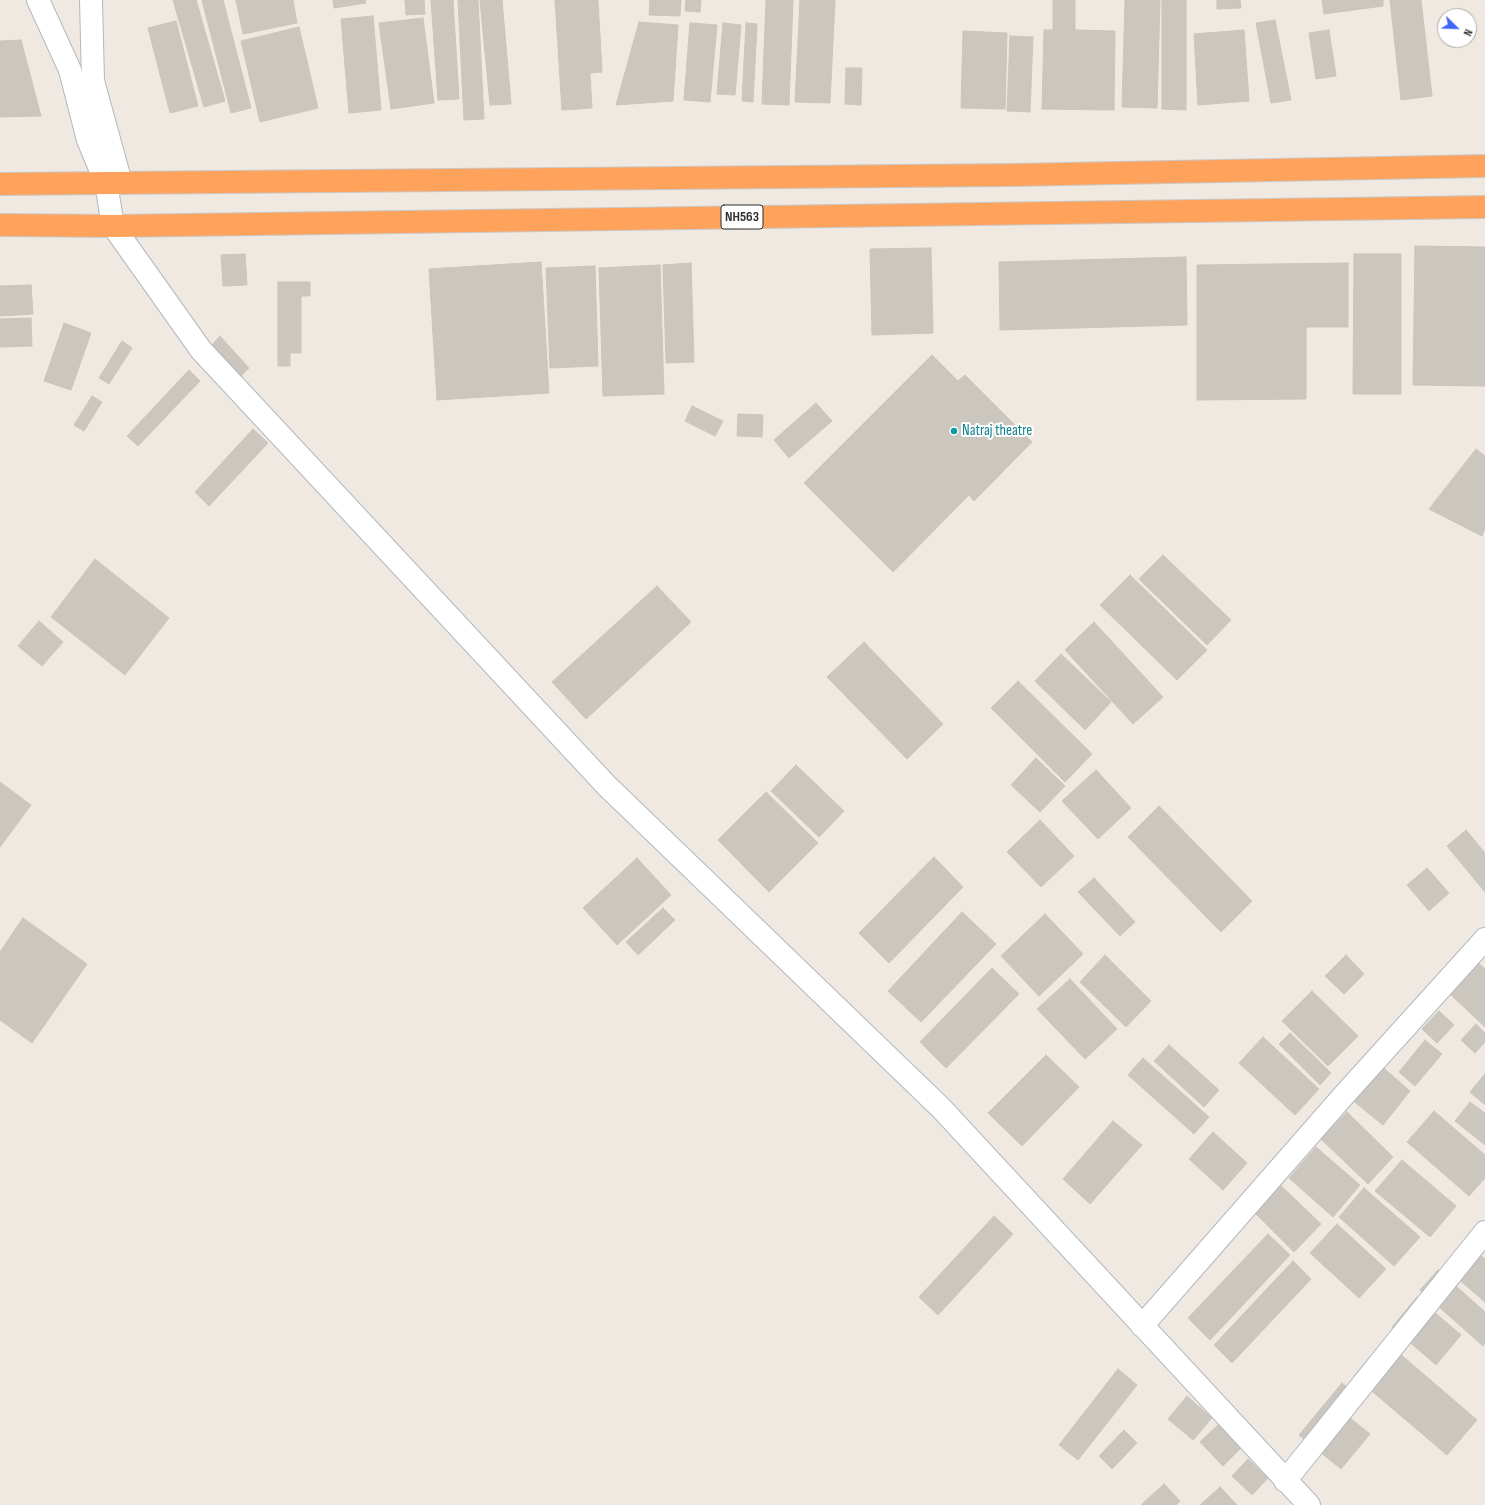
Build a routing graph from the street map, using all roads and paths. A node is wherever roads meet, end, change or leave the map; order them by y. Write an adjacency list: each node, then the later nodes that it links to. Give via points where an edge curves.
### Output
1 (38, 0): 4 (street, via 70,70 88,140)
2 (91, 0): 4 (street, via 93,81)
3 (1485, 166): 4 (highway, via 1004,175)
4 (113, 183): 5 (highway); 8 (street)
5 (0, 184)
6 (1485, 207): 8 (highway, NH563)
7 (0, 225): 8 (highway, NH563)
8 (113, 226): 11 (street, via 200,350 591,768 941,1108)
9 (1485, 940): 11 (street, via 1345,1094)
10 (1485, 1232): 12 (street)
11 (1142, 1326): 12 (street)
12 (1285, 1481): 13 (street)
13 (1308, 1505)

